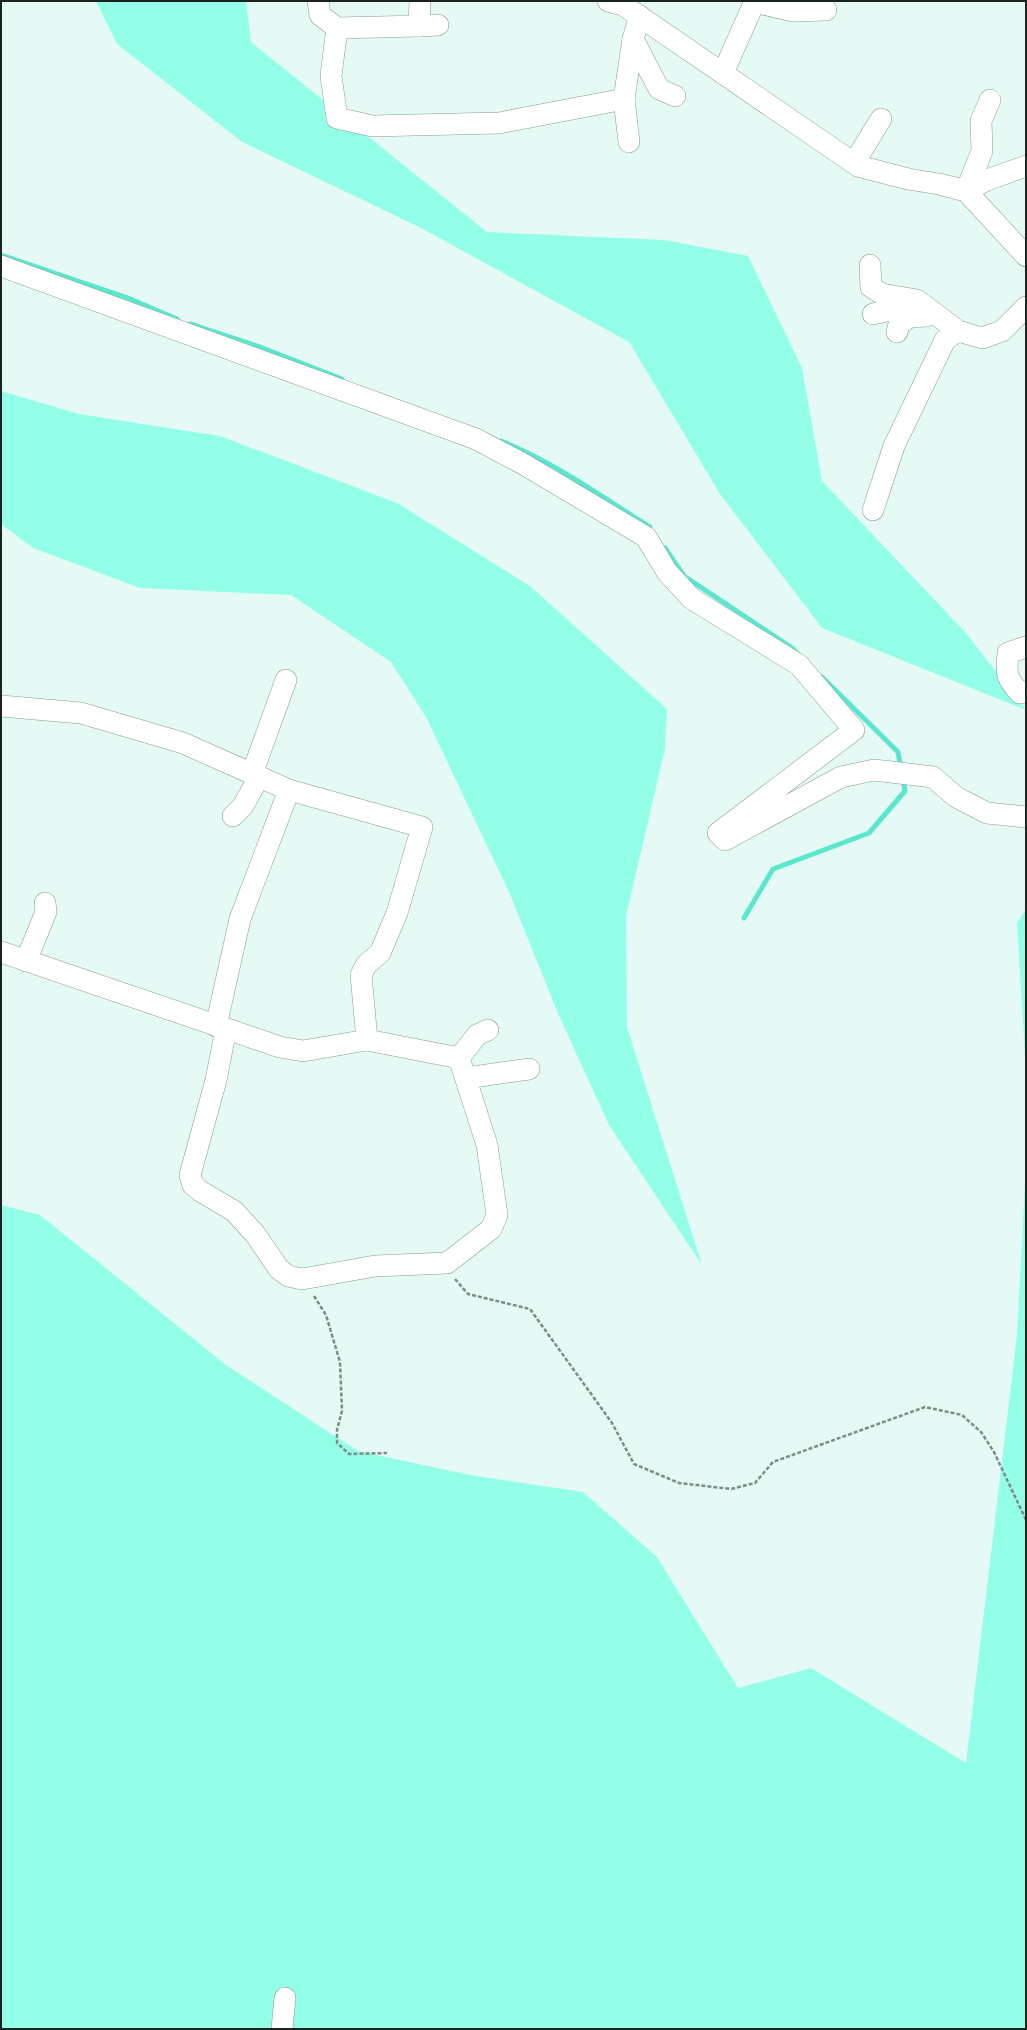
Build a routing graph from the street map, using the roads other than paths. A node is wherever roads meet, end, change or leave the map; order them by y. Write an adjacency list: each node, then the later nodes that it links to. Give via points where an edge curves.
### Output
1 (318, 1): 7 (street, via 320,15)
2 (420, 1): 7 (street, via 428,25)
3 (616, 2): 6 (street)
4 (755, 2): 5 (street, via 793,11); 10 (street)
5 (826, 10)
6 (640, 16): 9 (street); 10 (street)
7 (338, 28): 12 (street, via 331,76 337,118 372,126 499,123)
8 (687, 32): 10 (street)
9 (633, 39): 11 (street, via 658,89); 12 (street)
10 (726, 67): 16 (street)
11 (675, 96)
12 (624, 99): 15 (street)
13 (990, 100): 18 (street, via 981,120 982,151)
14 (881, 119): 16 (street)
15 (629, 142)
16 (854, 163): 18 (street, via 908,179)
17 (1026, 166): 18 (street, via 987,180)
18 (966, 191): 19 (street)
19 (1026, 256)
20 (870, 265): 23 (street, via 871,287 882,294 917,300)
21 (1, 266): 35 (street, via 476,439 646,537 667,572 692,598 799,665 854,730 718,833 725,840 842,776 874,770 933,777 956,797 987,813)
22 (1026, 307): 25 (street, via 996,334 982,338)
23 (932, 312): 24 (street, via 895,309); 25 (street); 26 (street, via 910,317 899,324)
24 (873, 314)
25 (958, 331): 27 (street, via 945,340 894,446)
26 (897, 332)
27 (873, 510)
28 (1026, 647): 30 (street, via 1008,653 1007,666 1009,681 1020,693)
29 (286, 680): 32 (street)
30 (1026, 692)
31 (1, 706): 32 (street, via 81,713 183,743)
32 (256, 775): 33 (street); 34 (street, via 243,806)
33 (289, 790): 39 (street, via 240,919); 41 (street, via 422,827 397,913 380,953 366,966 361,976)
34 (233, 816)
35 (1026, 817)
36 (45, 903): 38 (street, via 46,912)
37 (1, 952): 38 (street)
38 (26, 961): 39 (street)
39 (221, 1027): 41 (street, via 280,1047 303,1051); 44 (street, via 216,1080 190,1175 193,1185 234,1211 255,1234 279,1269 288,1276 302,1279 375,1266 447,1262 491,1229 497,1215 487,1145)
40 (488, 1030): 42 (street, via 477,1035)
41 (367, 1040): 42 (street)
42 (459, 1058): 44 (street)
43 (529, 1069): 44 (street)
44 (466, 1078)
45 (285, 1998): 46 (street)
46 (282, 2029)

